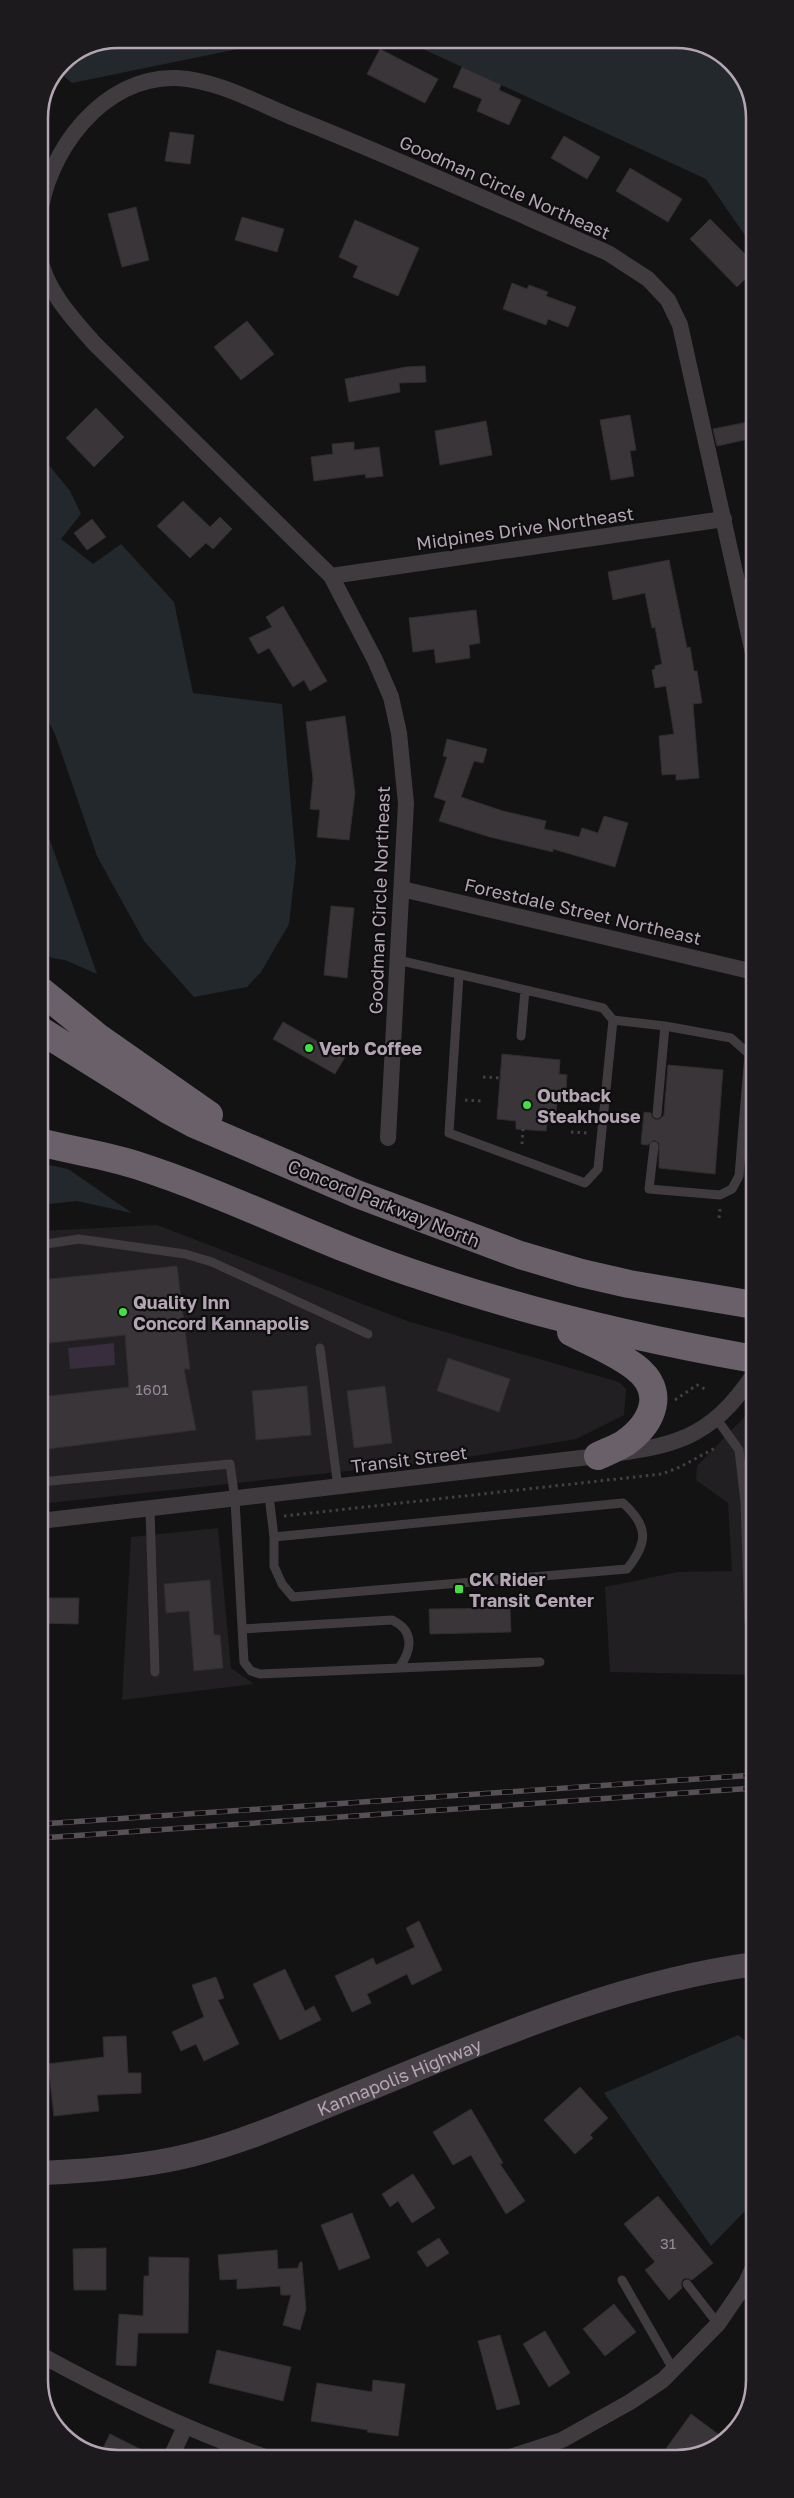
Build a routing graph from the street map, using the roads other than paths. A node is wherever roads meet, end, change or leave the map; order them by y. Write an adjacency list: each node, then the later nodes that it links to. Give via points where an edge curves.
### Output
1 (48, 180): 3 (street, Goodman Circle Northeast, via 70,140 102,103 151,80 202,81 333,133 608,253 648,278 668,300 680,325)
2 (48, 282): 4 (street, Goodman Circle Northeast, via 70,316 94,343)
3 (724, 519): 4 (street, Midpines Drive Northeast); 5 (street, Goodman Circle Northeast)
4 (331, 576): 6 (street, Goodman Circle Northeast, via 391,697 399,733 406,804)
5 (746, 621)
6 (402, 889): 7 (street, Goodman Circle Northeast); 8 (street, Forestdale Street Northeast)
7 (398, 960): 9 (lane); 19 (street, Goodman Circle Northeast)
8 (746, 970)
9 (459, 975): 10 (lane); 12 (lane, via 449,1133 585,1183 598,1169)
10 (525, 990): 12 (lane, via 603,1008); 15 (lane)
11 (48, 997): 24 (highway, via 99,1038 196,1106)
12 (613, 1020): 13 (lane)
13 (666, 1026): 16 (lane, via 730,1038); 18 (lane)
14 (48, 1035): 24 (highway, Concord Parkway North, via 194,1124)
15 (521, 1036)
16 (746, 1050)
17 (746, 1105): 21 (lane, via 739,1176 732,1190 720,1195 649,1189)
18 (657, 1114)
19 (388, 1138)
20 (48, 1144): 23 (highway)
21 (654, 1146)
22 (48, 1148): 23 (highway)
23 (71, 1151): 27 (highway, via 139,1166 418,1276)
24 (328, 1181): 26 (highway, Concord Parkway North, via 469,1237 581,1273)
25 (48, 1244): 28 (lane, via 79,1239 185,1254 212,1262)
26 (746, 1304)
27 (520, 1307): 30 (highway, via 598,1328); 33 (highway, via 636,1367 652,1387 653,1411 643,1427 624,1443)
28 (368, 1334)
29 (320, 1348): 35 (lane)
30 (746, 1357)
31 (746, 1384): 32 (street, Transit Street)
32 (716, 1418): 33 (street, Transit Street, via 680,1441); 40 (lane, via 739,1450)
33 (598, 1456): 35 (street, Transit Street)
34 (48, 1481): 37 (lane, via 230,1464)
35 (338, 1488): 36 (street, Transit Street)
36 (269, 1496): 37 (street, Transit Street); 41 (lane)
37 (235, 1500): 38 (street, Transit Street); 42 (lane)
38 (150, 1509): 39 (street, Transit Street); 45 (lane)
39 (48, 1520)
40 (746, 1532)
41 (274, 1537): 41 (lane, via 274,1566 282,1584 293,1597 627,1569 639,1555 644,1535 636,1514 623,1503)
42 (242, 1629): 44 (lane, via 244,1662 251,1671 260,1674); 44 (lane, via 392,1620 403,1626 409,1638 407,1657)
43 (540, 1662): 44 (lane)
44 (399, 1668)
45 (154, 1672)
46 (746, 1966): 47 (main road, Kannapolis Highway, via 658,1981 596,2000 223,2146 151,2162)
47 (48, 2173)
48 (622, 2280): 53 (lane)
49 (746, 2283): 51 (street)
50 (687, 2284): 51 (lane)
51 (718, 2324): 53 (street)
52 (48, 2359): 54 (street)
53 (673, 2369): 57 (street, via 663,2380 630,2402 562,2440)
54 (184, 2427): 55 (street); 56 (street)
55 (174, 2450)
56 (246, 2450)
57 (531, 2450)

